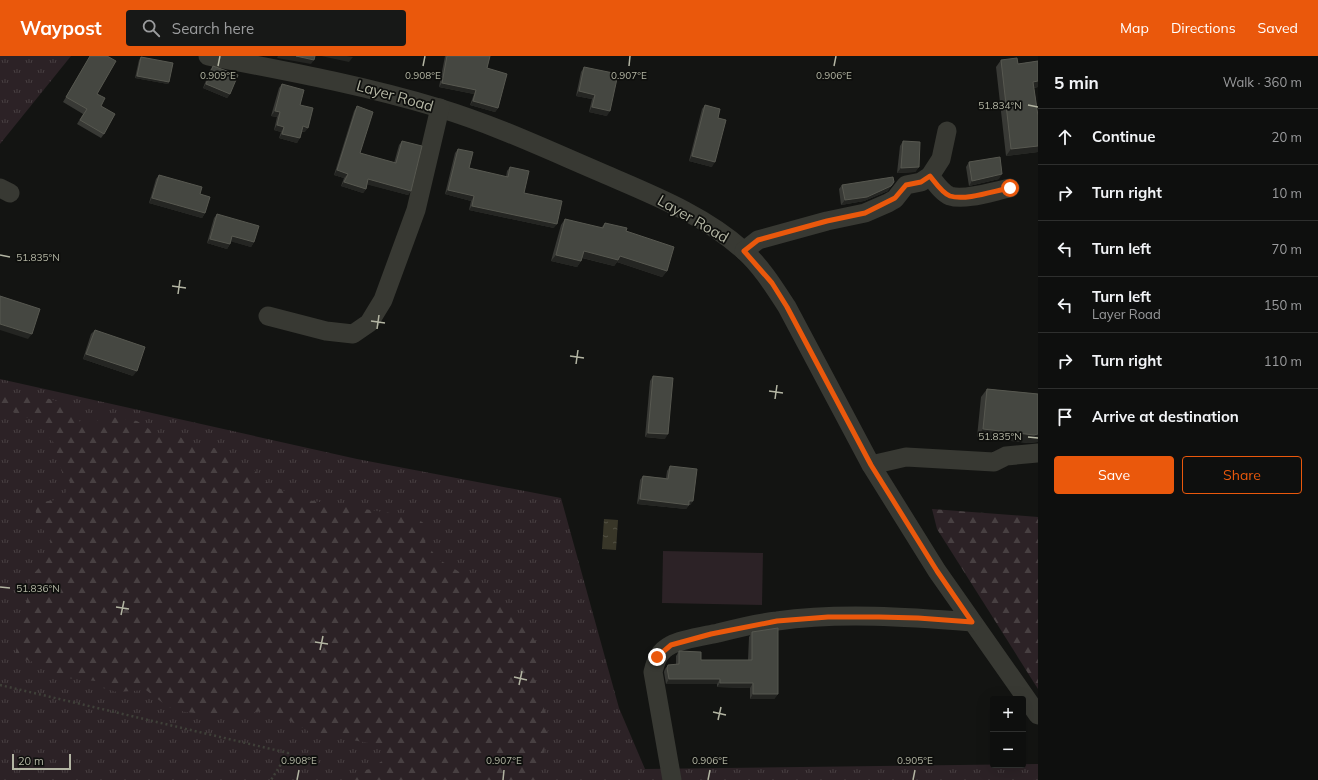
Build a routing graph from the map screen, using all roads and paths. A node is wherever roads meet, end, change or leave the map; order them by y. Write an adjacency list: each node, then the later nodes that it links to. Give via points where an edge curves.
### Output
1 (208, 56): 2 (street, Layer Road, via 352,84)
2 (440, 108): 6 (street, Layer Road, via 511,134 656,196 697,218); 7 (street, via 416,210 383,300 369,323 353,334 326,331)
3 (947, 131): 4 (street, via 941,159)
4 (930, 176): 5 (street, via 949,196 968,196); 6 (street, via 921,182 906,185 895,198 865,213 758,240)
5 (1010, 188)
6 (744, 251): 9 (street, Layer Road, via 772,283 787,307)
7 (268, 316)
8 (1038, 453): 9 (street, via 1006,456 994,462 906,457)
9 (871, 465): 10 (street, Layer Road)
10 (972, 622): 12 (street, Layer Road); 14 (street, via 887,617 828,617 777,621 671,645 657,657 653,672)
11 (0, 685): 13 (path, via 288,753)
12 (1038, 715)
13 (271, 780)
14 (672, 780)

